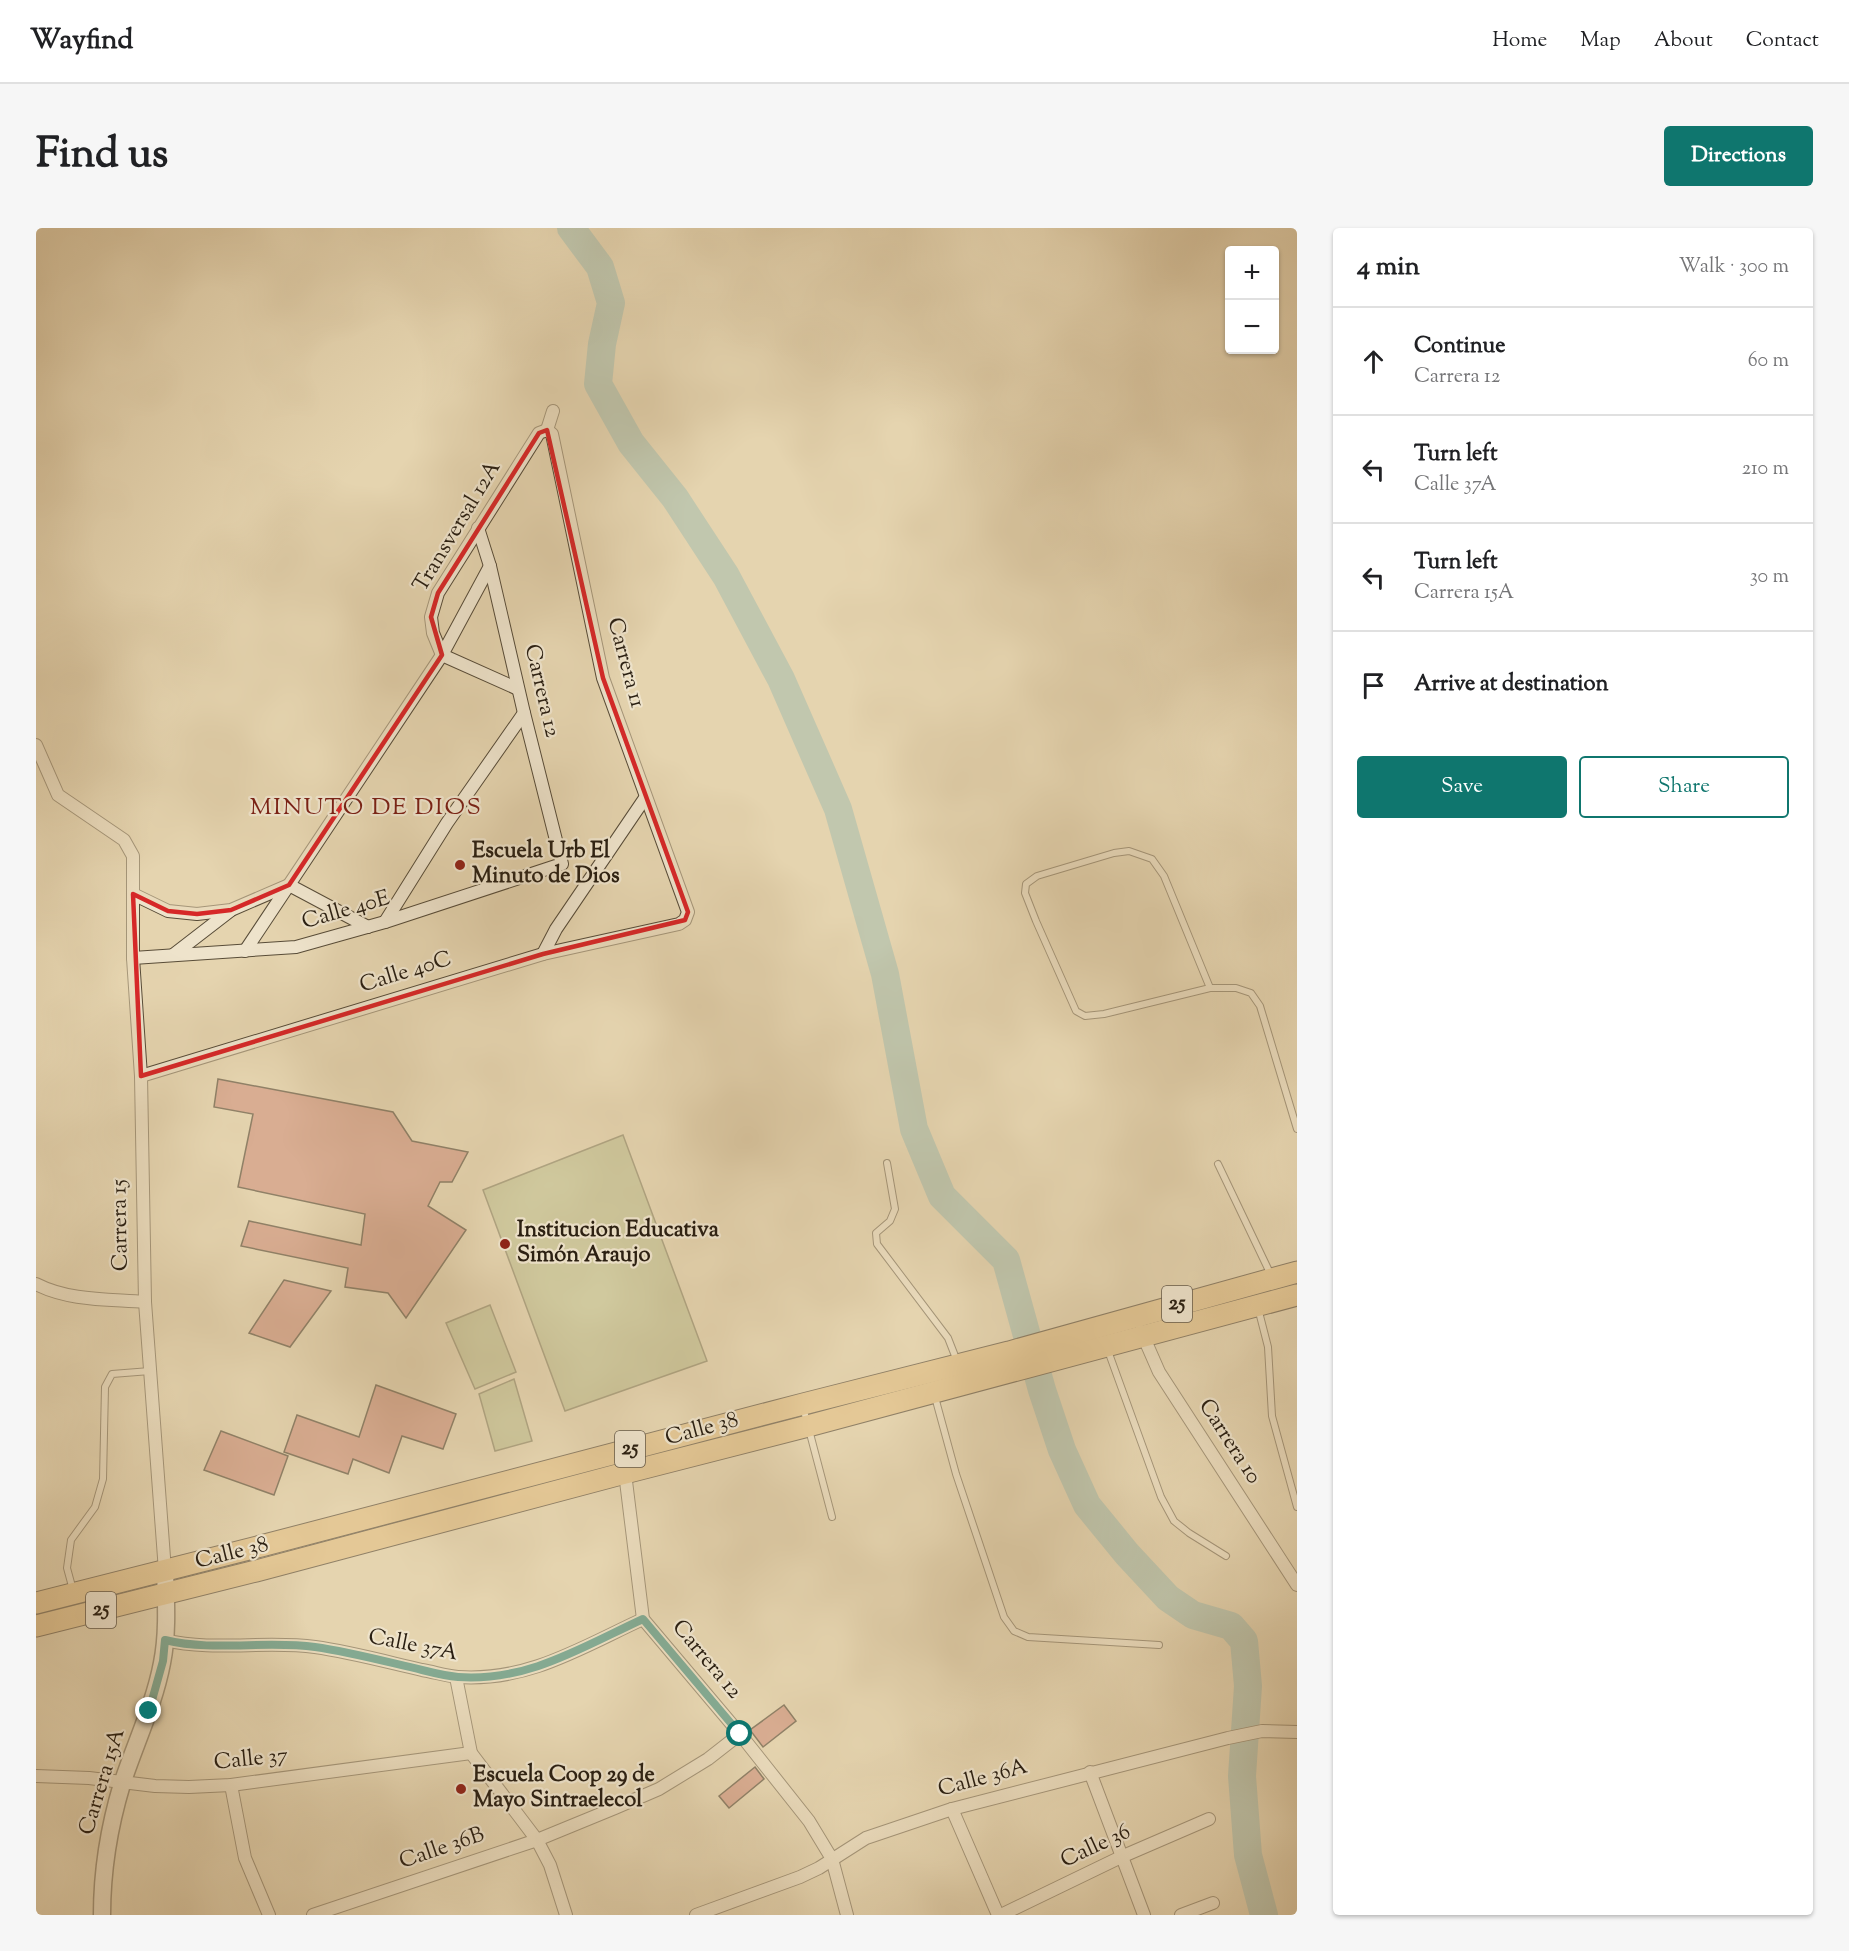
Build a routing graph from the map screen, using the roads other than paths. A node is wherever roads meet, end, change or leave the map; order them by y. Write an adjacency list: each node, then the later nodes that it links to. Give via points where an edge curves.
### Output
1 (553, 411): 2 (street)
2 (547, 430): 3 (street, Transversal 12A, via 539,433); 9 (street, Carrera 11, via 552,434 603,678)
3 (478, 528): 4 (street, Carrera 12); 5 (street, Transversal 12A, via 434,603 433,633)
4 (490, 566): 5 (street); 6 (street, Carrera 12)
5 (442, 655): 6 (street); 11 (street)
6 (518, 688): 7 (street, Carrera 12)
7 (524, 713): 10 (street, Carrera 12); 15 (street, via 447,823)
8 (36, 745): 12 (street, Carrera 15, via 58,795 124,840 133,856)
9 (645, 798): 14 (street, Carrera 11, via 688,912); 18 (street)
10 (562, 864): 15 (street, Calle 40E)
11 (289, 885): 13 (street); 16 (street); 17 (street)
12 (133, 894): 13 (street, via 168,911 197,914); 20 (street, Carrera 15)
13 (231, 910): 19 (street)
14 (685, 920): 18 (street, Calle 40C)
15 (385, 922): 16 (street, Calle 40E)
16 (368, 927): 17 (street, Calle 40E, via 296,947)
17 (244, 951): 19 (street, Calle 40E)
18 (543, 954): 22 (street, Calle 40C)
19 (173, 955): 20 (street, Calle 40E)
20 (133, 958): 22 (street, Carrera 15)
21 (1210, 988): 21 (lane, via 1164,876 1152,859 1129,852 1114,853 1037,876 1026,884 1025,893 1076,1011 1085,1016 1104,1014); 23 (lane, via 1236,988 1251,993 1260,1006)
22 (141, 1076): 30 (street, Carrera 15)
23 (1297, 1129)
24 (887, 1163): 38 (lane, via 895,1209 890,1221 876,1233 877,1244 948,1338)
25 (1218, 1164): 27 (lane)
26 (1297, 1272): 27 (highway, Calle 38 / 25)
27 (1272, 1278): 32 (highway, Calle 38 / 25)
28 (36, 1284): 30 (street, via 77,1297)
29 (1297, 1295): 31 (highway, Calle 38 / 25)
30 (145, 1302): 39 (street, Carrera 15)
31 (1258, 1306): 34 (highway, Calle 38 / 25); 44 (lane, via 1268,1347 1272,1416)
32 (1137, 1315): 33 (highway, Calle 38 / 25); 34 (street, Carrera 10)
33 (1101, 1327): 35 (lane); 36 (highway, Calle 38 / 25)
34 (1143, 1337): 35 (highway, Calle 38 / 25); 48 (street, Carrera 10, via 1159,1372)
35 (1107, 1347): 36 (highway, Calle 38 / 25); 46 (lane, via 1161,1497 1174,1521)
36 (1061, 1348): 37 (highway, Calle 38 / 25)
37 (1010, 1362): 38 (highway, Calle 38 / 25); 40 (highway, Calle 38 / 25)
38 (958, 1365): 41 (highway, Calle 38 / 25)
39 (150, 1371): 47 (street, Carrera 15); 50 (lane, via 112,1374 105,1387 103,1479 95,1507 71,1539 67,1568)
40 (934, 1393): 42 (highway, Calle 38 / 25); 55 (lane, via 959,1485 1004,1617 1014,1631 1028,1637)
41 (803, 1404): 42 (lane); 47 (highway, Calle 38 / 25)
42 (808, 1426): 43 (highway, Calle 38 / 25); 45 (lane)
43 (625, 1473): 49 (highway, Calle 38 / 25); 52 (street, Carrera 12)
44 (1297, 1507)
45 (832, 1517)
46 (1226, 1556)
47 (165, 1571): 49 (street, Carrera 15); 50 (highway, Calle 38 / 25)
48 (1297, 1585)
49 (166, 1593): 53 (highway, Calle 38 / 25); 54 (street, Carrera 15A)
50 (74, 1594): 51 (highway, Calle 38 / 25)
51 (36, 1603)
52 (643, 1619): 56 (street, Calle 37A, via 544,1666 512,1675); 58 (street, Carrera 12)
53 (36, 1626)
54 (165, 1640): 56 (street, Calle 37A, via 210,1647 316,1647); 62 (street, Carrera 15A, via 157,1686)
55 (1159, 1645)
56 (456, 1677): 59 (street)
57 (1297, 1732): 60 (street, Calle 36A, via 1262,1731)
58 (740, 1734): 66 (street, Calle 36B, via 659,1789); 68 (street, Carrera 12, via 809,1821)
59 (471, 1753): 63 (street, Calle 37); 66 (street)
60 (1090, 1772): 64 (street, Calle 36A); 67 (street)
61 (36, 1776): 62 (street, Calle 37)
62 (123, 1783): 63 (street, Calle 37); 70 (street, Carrera 15A, via 106,1852)
63 (231, 1785): 71 (street, via 245,1858)
64 (952, 1809): 68 (street, Calle 36A, via 867,1838); 76 (street)
65 (1209, 1819): 67 (street, Calle 36)
66 (537, 1840): 72 (street, Calle 36B); 73 (street, via 550,1865)
67 (1121, 1857): 76 (street, Calle 36); 77 (street)
68 (832, 1859): 74 (street, Calle 36A, via 800,1877); 75 (street, Carrera 12)
69 (1213, 1903): 78 (street)
70 (102, 1915)
71 (268, 1915)
72 (312, 1915)
73 (566, 1915)
74 (696, 1915)
75 (847, 1915)
76 (1000, 1915)
77 (1144, 1915)
78 (1181, 1915)

